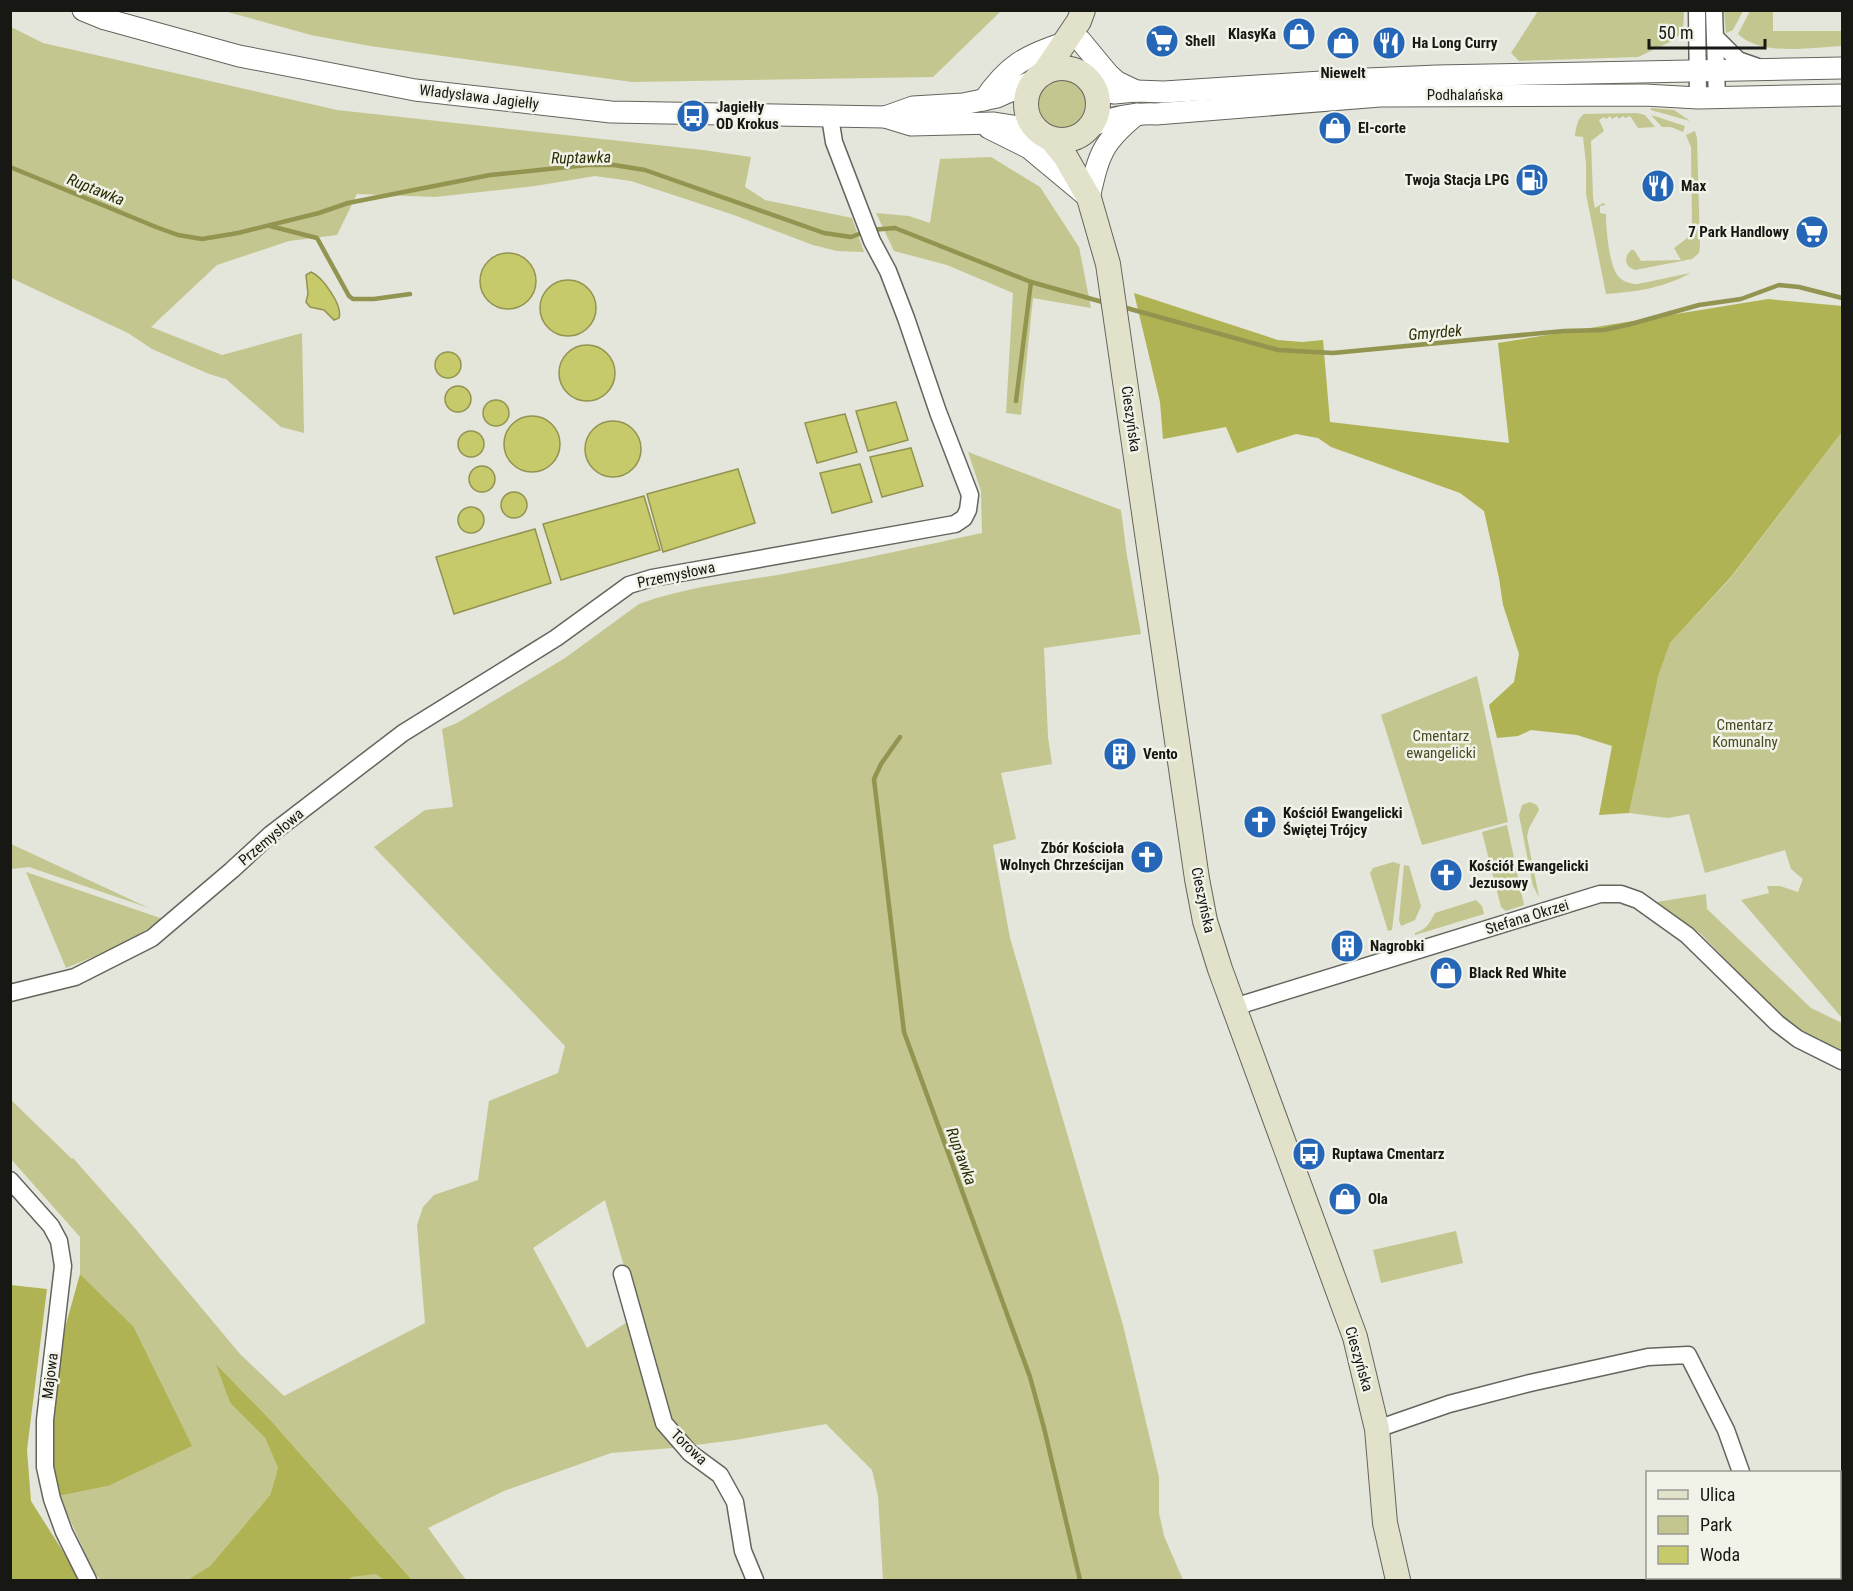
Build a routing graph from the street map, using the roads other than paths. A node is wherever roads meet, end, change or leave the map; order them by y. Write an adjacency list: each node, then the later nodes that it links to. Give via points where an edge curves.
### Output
1 (83, 10): 17 (street, Władysława Jagiełły, via 238,56 415,90 611,112)
2 (1697, 10): 6 (street)
3 (1714, 10): 5 (street)
4 (1076, 29): 10 (main road); 11 (main road); 13 (street, via 1109,75); 15 (street, via 1022,60 1004,74)
5 (1716, 38): 8 (street, via 1738,60); 12 (street)
6 (1698, 39): 9 (street, via 1684,60); 12 (street)
7 (1842, 68): 8 (street, Podhalańska)
8 (1766, 70): 12 (street, Podhalańska)
9 (1660, 72): 12 (street, Podhalańska); 13 (street, Podhalańska, via 1437,76 1187,92)
10 (1039, 76): 11 (main road, via 1064,68); 15 (street, Władysława Jagiełły, via 1010,92); 21 (main road, via 1025,105 1028,118)
11 (1088, 81): 13 (street, Podhalańska, via 1114,93); 20 (main road, via 1098,103)
12 (1707, 85): 14 (street, Podhalańska, via 1750,97); 16 (street, Podhalańska, via 1645,95 1380,96)
13 (1136, 91)
14 (1842, 95)
15 (984, 100): 18 (street, Władysława Jagiełły, via 913,107)
16 (1137, 113): 20 (street, Podhalańska, via 1117,116); 22 (street, via 1103,148)
17 (830, 117): 18 (street, Władysława Jagiełły); 23 (street, Przemysłowa, via 834,142 899,299 969,495 964,518 955,524 629,585 556,638 403,733 271,834 152,938 75,977)
18 (885, 117): 19 (street, Władysława Jagiełły, via 911,125)
19 (981, 123): 21 (street, Władysława Jagiełły, via 1006,124); 22 (street, via 1029,148)
20 (1089, 128): 21 (main road, via 1064,140); 22 (main road, Cieszyńska, via 1085,159)
21 (1043, 134): 22 (main road, Cieszyńska, via 1065,156)
22 (1089, 198): 24 (main road, Cieszyńska, via 1105,250 1119,333 1197,879 1205,921)
23 (10, 993)
24 (1234, 1006): 25 (street, Stefana Okrzei, via 1600,894 1621,894 1638,900 1687,935 1798,1039); 28 (main road, Cieszyńska, via 1354,1337)
25 (1842, 1061)
26 (10, 1180): 30 (street, Majowa, via 59,1240 63,1266 45,1420 45,1467 64,1532)
27 (622, 1274): 31 (street, Torowa, via 664,1423 690,1453 720,1475 735,1502 743,1551)
28 (1377, 1429): 29 (street, via 1449,1404 1530,1383 1648,1357 1688,1355 1726,1430); 32 (main road, Cieszyńska, via 1385,1523)
29 (1740, 1471)
30 (88, 1581)
31 (755, 1581)
32 (1398, 1581)

